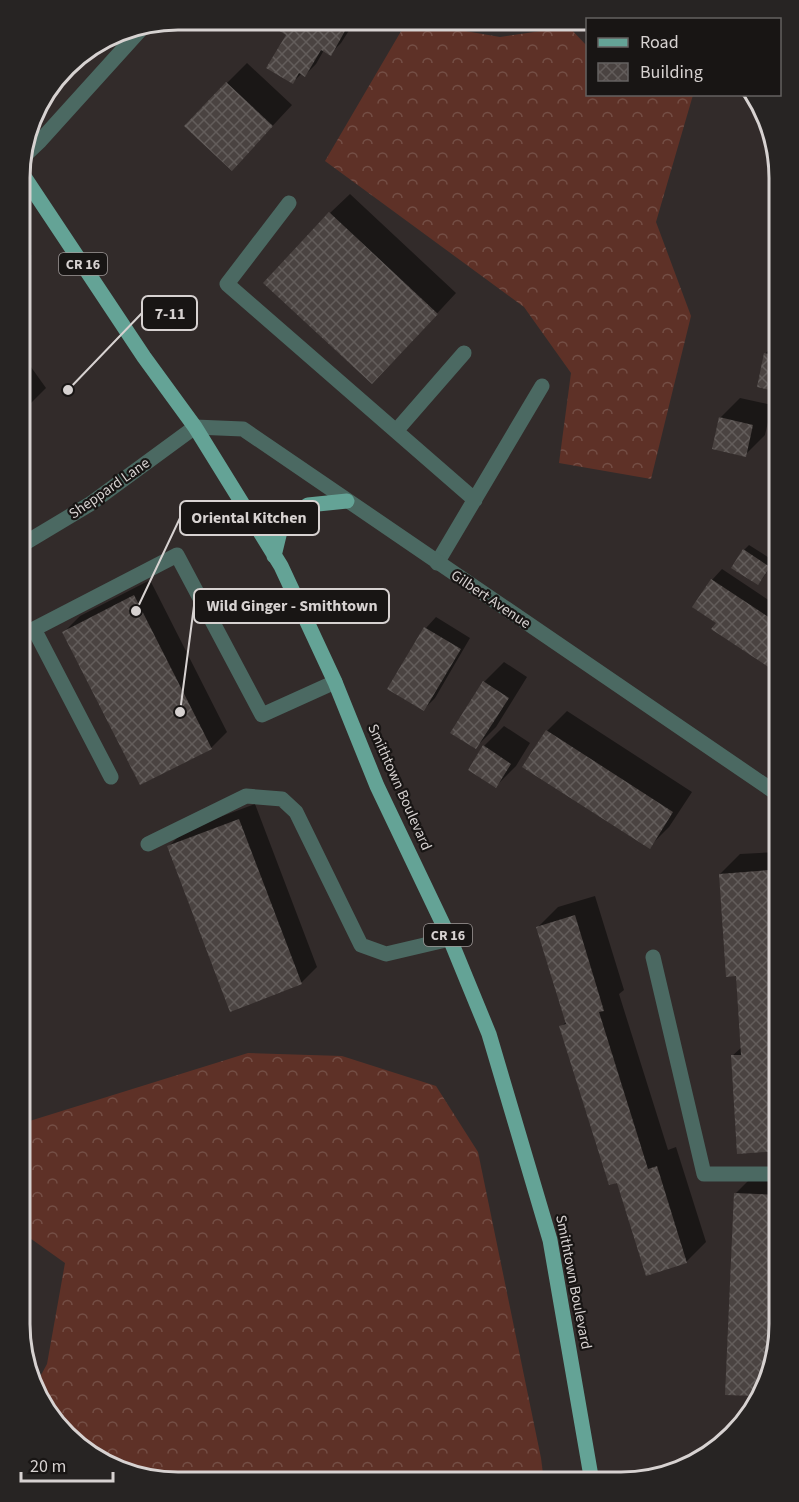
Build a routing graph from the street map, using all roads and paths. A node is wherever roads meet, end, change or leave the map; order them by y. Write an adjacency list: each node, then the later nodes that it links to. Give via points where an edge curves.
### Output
1 (134, 37): 2 (street)
2 (33, 147)
3 (30, 186): 7 (main road, Smithtown Boulevard / CR 16)
4 (289, 203): 8 (street, via 227,284)
5 (464, 353): 8 (street)
6 (542, 386): 9 (street)
7 (195, 427): 10 (street, Gilbert Avenue, via 243,429); 11 (street, Sheppard Lane, via 90,504); 12 (main road, Smithtown Boulevard / CR 16)
8 (396, 431): 9 (street)
9 (475, 500): 13 (street)
10 (347, 501): 12 (main road, via 308,505 282,523); 13 (street, Gilbert Avenue)
11 (30, 540)
12 (274, 556): 14 (main road, Smithtown Boulevard / CR 16)
13 (437, 563): 16 (street, Gilbert Avenue)
14 (335, 682): 15 (street, via 262,715 177,555 34,629); 18 (main road, Smithtown Boulevard / CR 16, via 377,786)
15 (111, 777)
16 (769, 788)
17 (148, 844): 18 (street, via 246,796 282,799 296,812 362,945 386,954)
18 (450, 939): 21 (main road, Smithtown Boulevard / CR 16, via 489,1034 550,1240)
19 (653, 957): 20 (street, via 704,1174)
20 (769, 1174)
21 (590, 1472)

